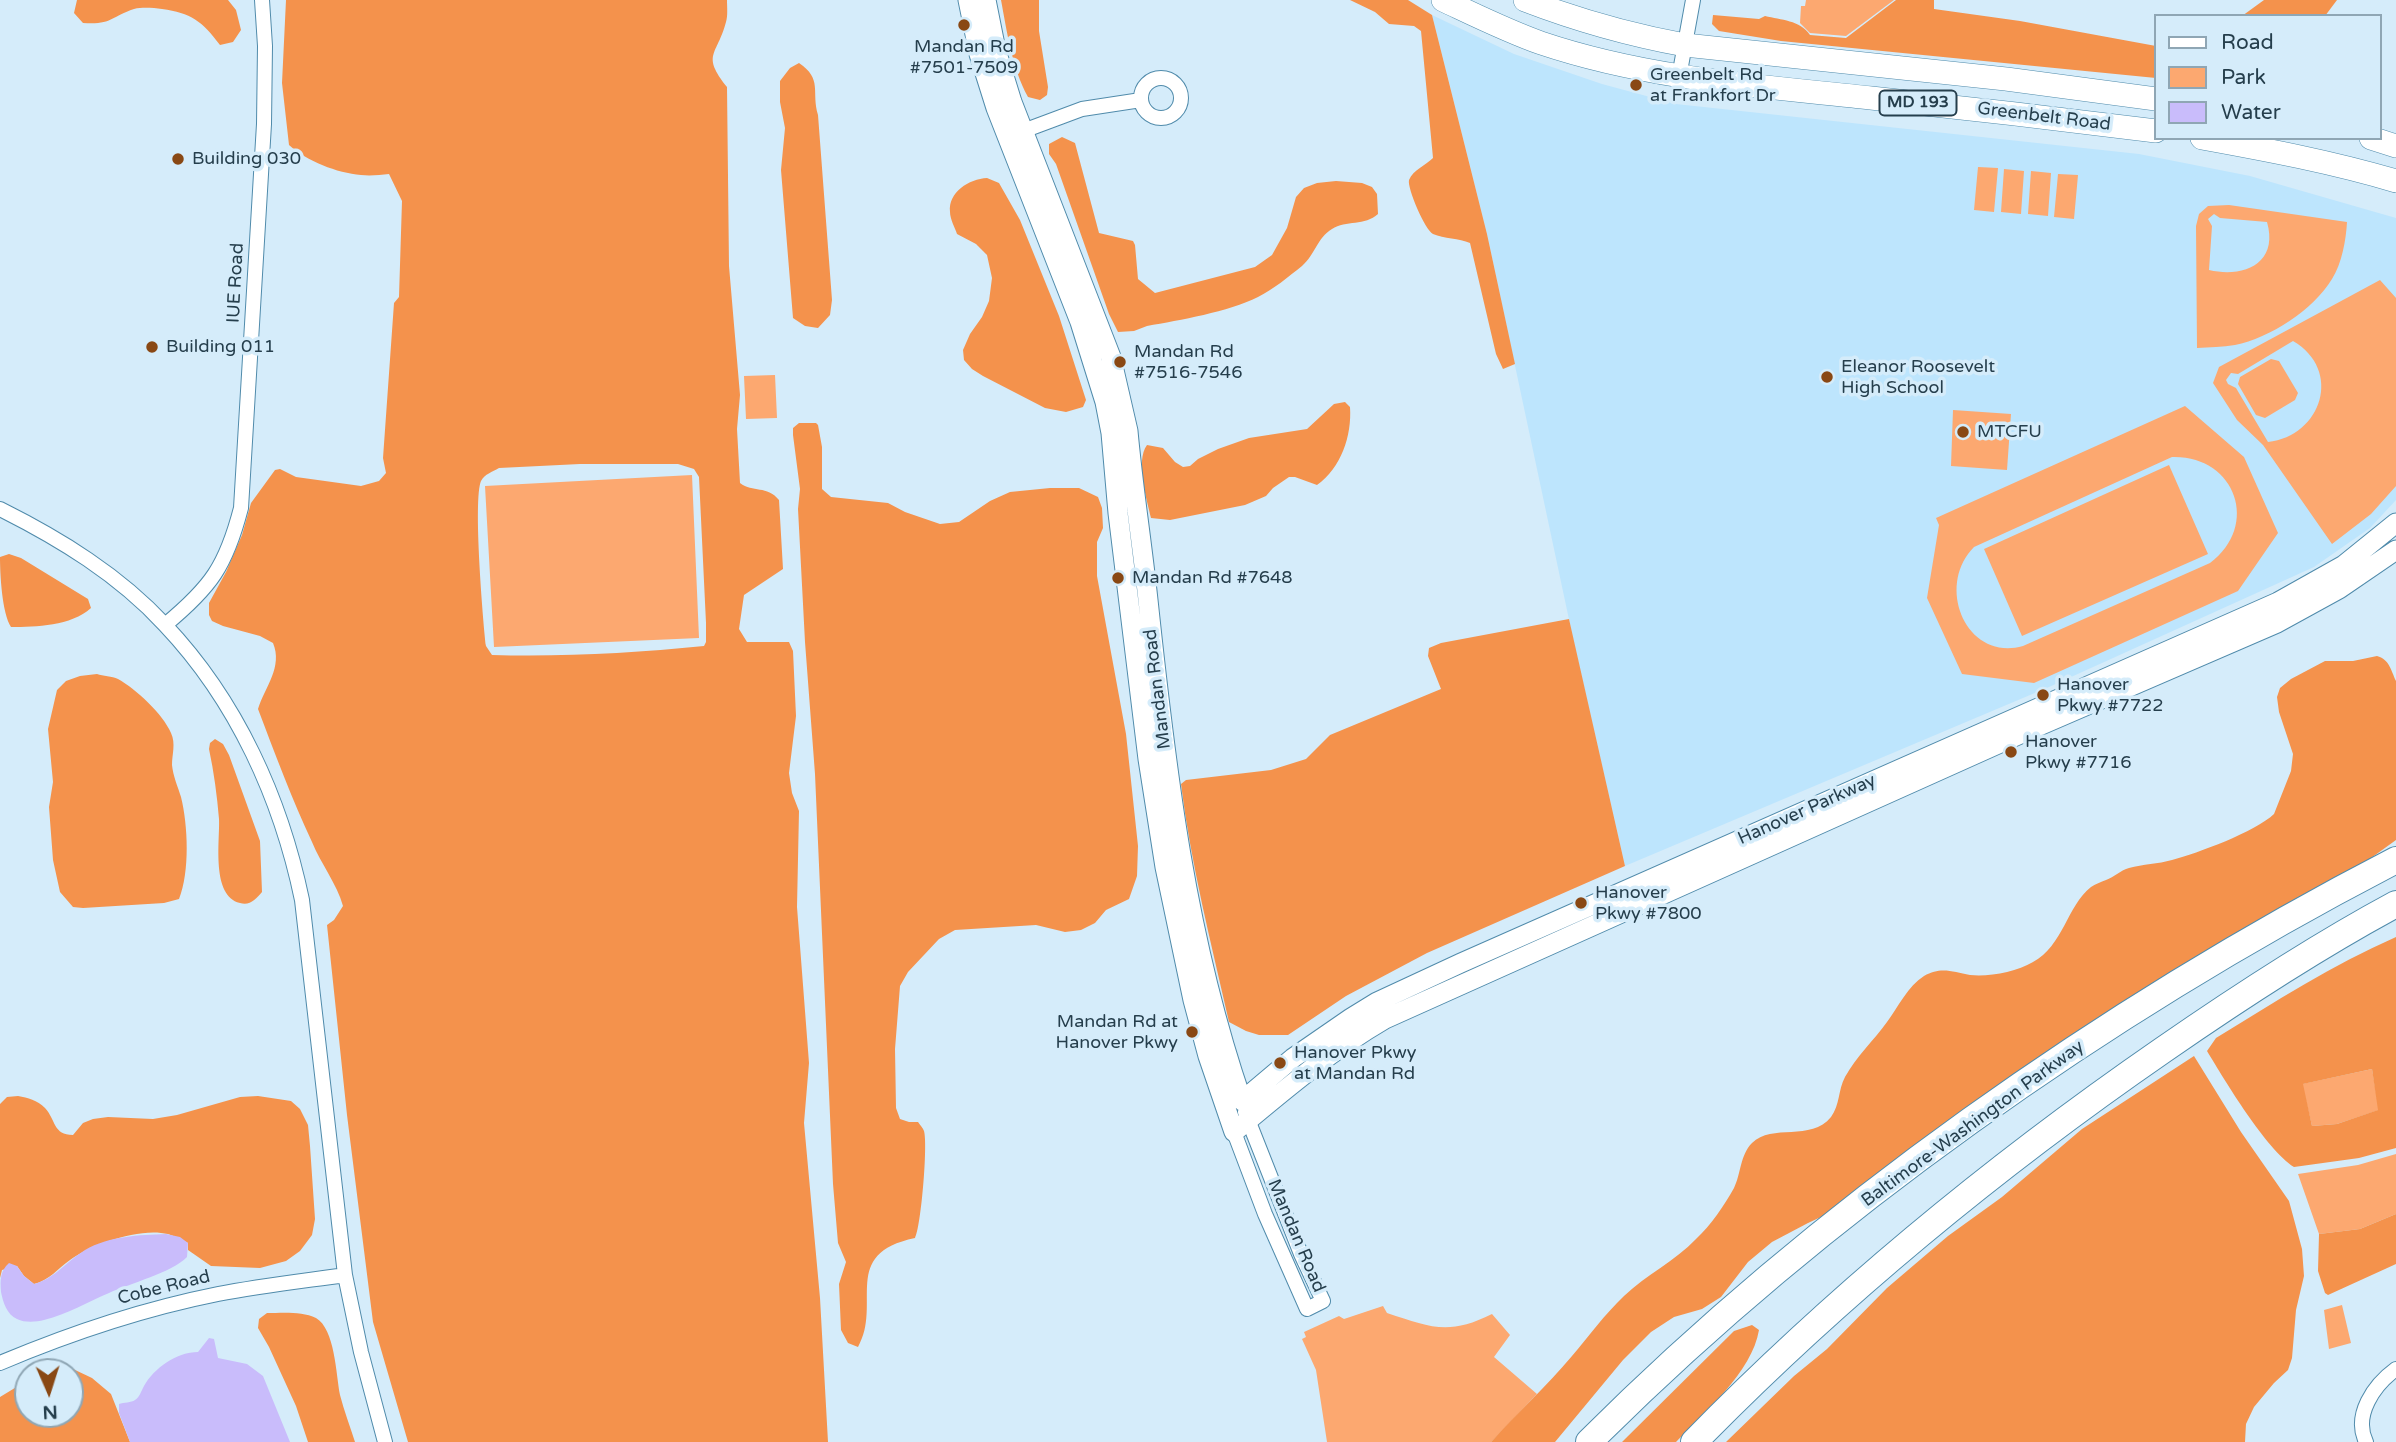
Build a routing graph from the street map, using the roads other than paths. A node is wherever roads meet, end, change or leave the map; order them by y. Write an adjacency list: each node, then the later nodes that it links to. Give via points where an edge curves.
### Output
1 (262, 0): 20 (street, IUE Road, via 263,136 241,508 225,559 197,599)
2 (968, 0): 12 (street, Mandan Road, via 984,73)
3 (986, 0): 12 (street, Mandan Road)
4 (1443, 0): 8 (main road, Greenbelt Road / MD 193, via 1541,43)
5 (1525, 0): 7 (main road, Greenbelt Road / MD 193, via 1636,36)
6 (1693, 0): 7 (street)
7 (1685, 45): 8 (street); 9 (main road, Greenbelt Road / MD 193)
8 (1679, 77): 11 (main road, Greenbelt Road / MD 193)
9 (2154, 99)
10 (1141, 100): 12 (street, via 1082,109)
11 (2154, 131)
12 (1015, 134): 23 (street, Mandan Road, via 1111,357 1123,399 1181,865)
13 (2213, 140): 16 (main road, via 2297,155)
14 (2377, 140): 15 (main road)
15 (2396, 146)
16 (2396, 181)
17 (0, 509): 20 (street, via 88,559)
18 (2396, 523): 23 (street, Hanover Parkway, via 2344,565 2278,602 1377,1002 1310,1046)
19 (2396, 550): 24 (street, Hanover Parkway, via 2277,623 1385,1019 1319,1062)
20 (165, 625): 25 (street, via 210,681 242,732 269,788 293,860 306,927)
21 (2396, 860): 30 (highway, Baltimore-Washington Parkway, via 2181,983 1954,1134 1791,1260)
22 (2396, 904): 31 (highway, via 2205,1021 2051,1129 1847,1296)
23 (1234, 1106): 24 (street, Mandan Road)
24 (1241, 1126): 24 (street, Mandan Road, via 1270,1226 1307,1309 1324,1301)
25 (345, 1275): 26 (street, Cobe Road, via 159,1308); 29 (street)
26 (0, 1363)
27 (2396, 1368): 28 (street, via 2368,1401)
28 (2363, 1435)
29 (386, 1442)
30 (1589, 1442)
31 (1694, 1442)

